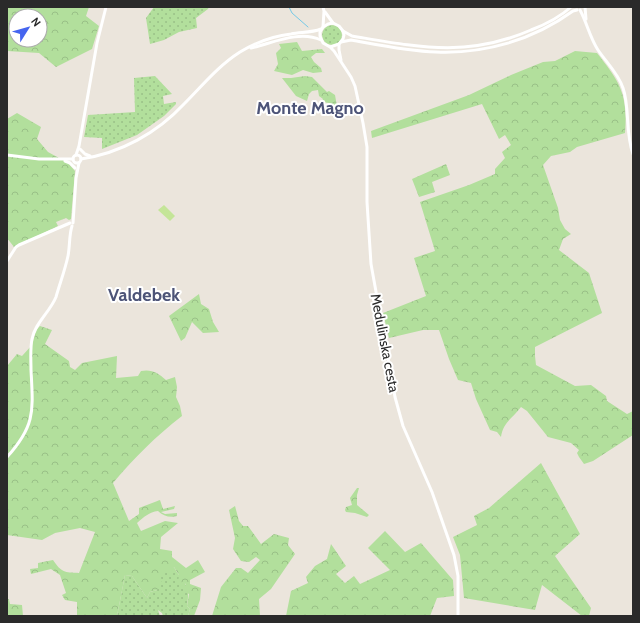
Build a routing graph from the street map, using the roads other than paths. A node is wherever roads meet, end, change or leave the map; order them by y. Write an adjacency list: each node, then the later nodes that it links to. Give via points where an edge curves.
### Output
1 (106, 7): 15 (main road, via 97,43)
2 (574, 8): 3 (main road); 5 (main road); 5 (main road); 7 (main road)
3 (585, 8): 7 (main road)
4 (324, 9): 6 (main road); 8 (main road)
5 (565, 14): 9 (main road, via 520,35 469,48 414,46 352,36); 11 (main road, via 522,39 470,52 412,50 351,40)
6 (333, 23): 8 (main road); 9 (main road)
7 (586, 23): 16 (main road, via 597,48 621,81 626,99 628,134)
8 (322, 28): 10 (main road); 13 (main road, via 312,32 277,36)
9 (343, 31): 11 (main road)
10 (321, 40): 12 (main road); 13 (main road, via 308,36 290,38)
11 (340, 43): 12 (main road); 14 (main road, via 339,54)
12 (330, 47): 14 (main road, Medulinska cesta)
13 (246, 49): 19 (main road, via 223,64 156,129 127,145)
14 (342, 64): 27 (main road, Medulinska cesta, via 354,83 366,136 371,264 395,396 402,426 432,492 454,555 458,576)
15 (79, 147): 18 (main road); 19 (main road, via 86,155)
16 (633, 154)
17 (7, 155): 20 (main road, via 39,160)
18 (79, 157): 19 (main road); 21 (main road); 21 (main road)
19 (94, 157)
20 (61, 160): 21 (main road); 22 (main road)
21 (76, 161): 22 (main road); 23 (main road)
22 (75, 168): 23 (main road)
23 (76, 178): 24 (main road)
24 (71, 224): 25 (main road, via 19,245); 26 (main road, via 65,269 55,298 32,337 32,406 29,426)
25 (7, 261)
26 (7, 457)
27 (458, 616)

